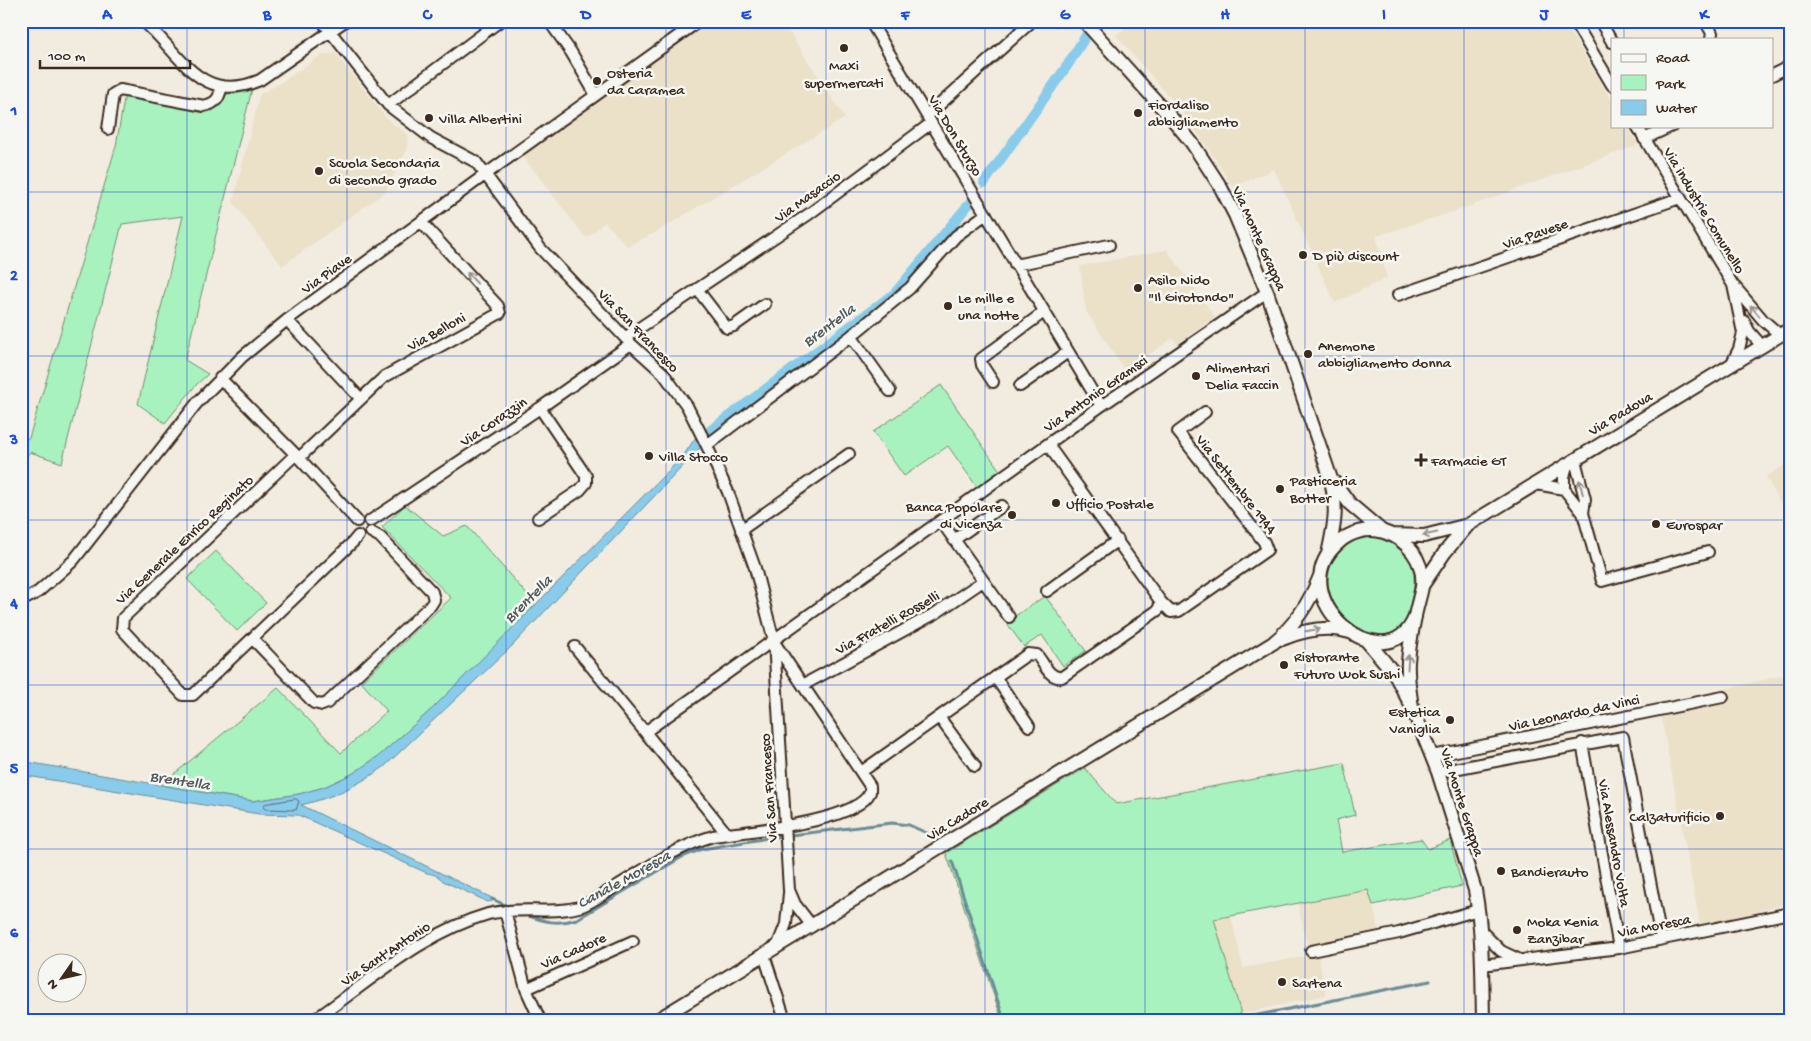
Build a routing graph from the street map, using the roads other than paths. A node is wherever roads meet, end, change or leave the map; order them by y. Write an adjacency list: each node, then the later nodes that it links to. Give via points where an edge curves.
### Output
1 (143, 21): 19 (street, via 187,68 204,81)
2 (322, 21): 13 (street, Via San Francesco)
3 (345, 21): 13 (street)
4 (500, 21): 21 (street)
5 (549, 21): 20 (street)
6 (699, 21): 20 (street, Via Piave)
7 (870, 21): 22 (street, Via Don Sturzo)
8 (1032, 21): 22 (street, Via Masaccio)
9 (1084, 21): 35 (main road, Via Monte Grappa, via 1174,121 1203,159 1235,215)
10 (1574, 21): 18 (street)
11 (1600, 21): 15 (street)
12 (1705, 21): 14 (street)
13 (331, 32): 19 (street, via 260,80); 21 (street, Via San Francesco)
14 (1711, 38)
15 (1611, 40)
16 (1790, 66): 17 (street)
17 (1774, 74)
18 (1611, 83)
19 (222, 86): 25 (street, via 220,97 213,104 204,106 120,90 113,94)
20 (596, 95): 27 (street, Via Piave)
21 (388, 105): 27 (street, Via San Francesco, via 431,138 476,162)
22 (929, 120): 29 (street, Via Don Sturzo); 34 (street, Via Masaccio, via 809,214)
23 (1638, 128): 26 (street, Via industrie Comunello)
24 (1668, 128): 26 (street)
25 (108, 129)
26 (1644, 139): 28 (street, Via industrie Comunello)
27 (486, 174): 30 (street, Via Piave); 43 (street, Via San Francesco, via 540,248)
28 (1680, 198): 33 (street, Via industrie Comunello); 36 (street, Via Pavese)
29 (986, 214): 32 (street, Via Don Sturzo); 42 (street, via 956,236 910,288)
30 (421, 222): 40 (street, Via Piave); 51 (street, Via Belloni, one-way to 30, via 384,377 498,315 500,310)
31 (1109, 245): 32 (street)
32 (1016, 265): 38 (street, Via Don Sturzo)
33 (1733, 285): 39 (street, Via industrie Comunello); 41 (street, one-way to 33, via 1763,320)
34 (697, 289): 37 (street, via 727,328); 43 (street, Via Masaccio)
35 (1267, 292): 52 (street, Via Antonio Gramsci); 60 (main road, Via Monte Grappa)
36 (1398, 295)
37 (765, 304)
38 (1044, 312): 45 (street, Via Don Sturzo); 48 (street, via 981,359)
39 (1740, 313): 44 (street); 46 (street, via 1743,332 1739,349)
40 (287, 320): 47 (street, Via Piave); 51 (street)
41 (1785, 332): 44 (main road, Via Padova)
42 (851, 336): 50 (street); 55 (street)
43 (629, 340): 53 (street, Via Corazzin); 55 (street, Via San Francesco, via 663,373 687,406)
44 (1762, 346): 46 (main road, Via Padova)
45 (1068, 352): 49 (street); 52 (street, Via Don Sturzo)
46 (1730, 365): 59 (main road, Via Padova)
47 (220, 378): 58 (street); 81 (street, Via Piave, via 73,561 38,592)
48 (993, 382)
49 (1020, 386)
50 (890, 391)
51 (360, 398): 58 (street, Via Belloni)
52 (1101, 406): 56 (street, Via Antonio Gramsci)
53 (540, 408): 65 (street, via 586,476 586,484); 69 (street, Via Corazzin)
54 (1205, 412): 82 (street, Via Settembre 1944, via 1178,432 1267,550 1179,611 1171,612)
55 (706, 444): 70 (street, Via San Francesco)
56 (1048, 445): 67 (street, Via Antonio Gramsci); 74 (street)
57 (849, 454): 70 (street)
58 (297, 456): 66 (street); 86 (street, Via Generale Enrico Reginato, via 122,618 122,629 183,695 193,694)
59 (1571, 463): 61 (main road, Via Padova); 62 (street, via 1564,477); 64 (street, one-way to 59, via 1585,499)
60 (1330, 476): 71 (main road, Via Monte Grappa, via 1350,504); 76 (main road, Via Monte Grappa, via 1336,512)
61 (1536, 484): 62 (street); 68 (main road, Via Padova)
62 (1564, 489): 64 (street)
63 (1002, 506): 73 (street)
64 (1583, 513): 75 (street, via 1602,581)
65 (538, 518)
66 (357, 521): 69 (street, via 363,518); 72 (street, via 354,530)
67 (941, 521): 73 (street); 87 (street, Via Antonio Gramsci)
68 (1468, 525): 71 (main road, Via Padova, one-way to 71, via 1424,536); 79 (main road, Via Padova)
69 (371, 526): 72 (street, via 366,536); 86 (street, via 432,592 434,600 431,605 322,705 314,702)
70 (741, 530): 87 (street, Via San Francesco, via 755,568)
71 (1387, 533): 76 (main road, Via Monte Grappa, via 1372,530 1350,534); 79 (main road, Via Monte Grappa, via 1403,542 1415,556 1421,569)
72 (358, 536): 86 (street, Via Generale Enrico Reginato)
73 (954, 540): 78 (street)
74 (1118, 540): 80 (street); 82 (street)
75 (1708, 552)
76 (1328, 554): 77 (main road, Via Monte Grappa)
77 (1320, 576): 85 (main road, Via Monte Grappa, via 1327,607); 88 (main road, Via Cadore, via 1295,621)
78 (983, 581): 83 (street); 91 (street, Via Fratelli Rosselli, via 936,613)
79 (1422, 586): 84 (main road, Via Monte Grappa)
80 (1047, 591)
81 (21, 601)
82 (1161, 602): 90 (street, via 1158,610 1065,676 1052,676 1033,653)
83 (1009, 617)
84 (1415, 617): 85 (main road, Via Monte Grappa, via 1408,630 1396,640 1378,643); 93 (main road, Via Monte Grappa, one-way to 84, via 1408,663)
85 (1361, 637): 88 (main road, Via Cadore, one-way to 85, via 1319,629 1336,629); 93 (main road, Via Monte Grappa, via 1394,672)
86 (253, 639)
87 (774, 641): 91 (street); 96 (street); 102 (street, Via San Francesco)
88 (1273, 643): 109 (main road, Via Cadore)
89 (575, 647): 96 (street)
90 (994, 677): 94 (street); 95 (street)
91 (803, 685): 100 (street)
92 (1722, 697): 98 (street, Via Leonardo da Vinci)
93 (1412, 707): 98 (main road, Via Monte Grappa)
94 (939, 717): 99 (street); 100 (street)
95 (1029, 726)
96 (644, 732): 103 (street)
97 (1582, 743): 101 (street); 111 (street, via 1623,737); 114 (street, Via Alessandro Volta)
98 (1432, 756): 101 (main road, Via Monte Grappa)
99 (975, 766)
100 (861, 772): 102 (street, via 870,792 855,807)
101 (1438, 772): 105 (main road, Via Monte Grappa)
102 (786, 828): 103 (street, Via Sant'Antonio); 104 (street, Via San Francesco)
103 (727, 834): 106 (street, Via Sant'Antonio, via 698,841 676,851 582,906)
104 (789, 890): 108 (street); 109 (street, Via San Francesco)
105 (1478, 910): 110 (main road, Via Monte Grappa); 115 (street, via 1399,934)
106 (506, 911): 120 (street, Via Cadore); 121 (street, Via Sant'Antonio, via 487,915 431,938)
107 (1790, 913): 111 (street, Via Moresca)
108 (787, 916): 109 (street, via 792,926); 113 (street)
109 (807, 928): 113 (main road, Via Cadore)
110 (1480, 930): 116 (street); 119 (main road, Via Monte Grappa)
111 (1662, 939): 114 (street, Via Moresca)
112 (633, 941): 120 (street, Via Cadore)
113 (776, 947): 117 (main road, Via Cadore)
114 (1619, 948): 118 (street, Via Moresca)
115 (1310, 951)
116 (1501, 951): 118 (street); 119 (street, via 1491,951)
117 (764, 955): 123 (main road, Via Cadore); 124 (street)
118 (1522, 959): 119 (street, Via Moresca)
119 (1482, 960): 125 (main road, Via Monte Grappa)
120 (526, 989): 122 (street, Via Cadore)
121 (314, 1020)
122 (540, 1020)
123 (657, 1020)
124 (785, 1020)
125 (1482, 1020)

